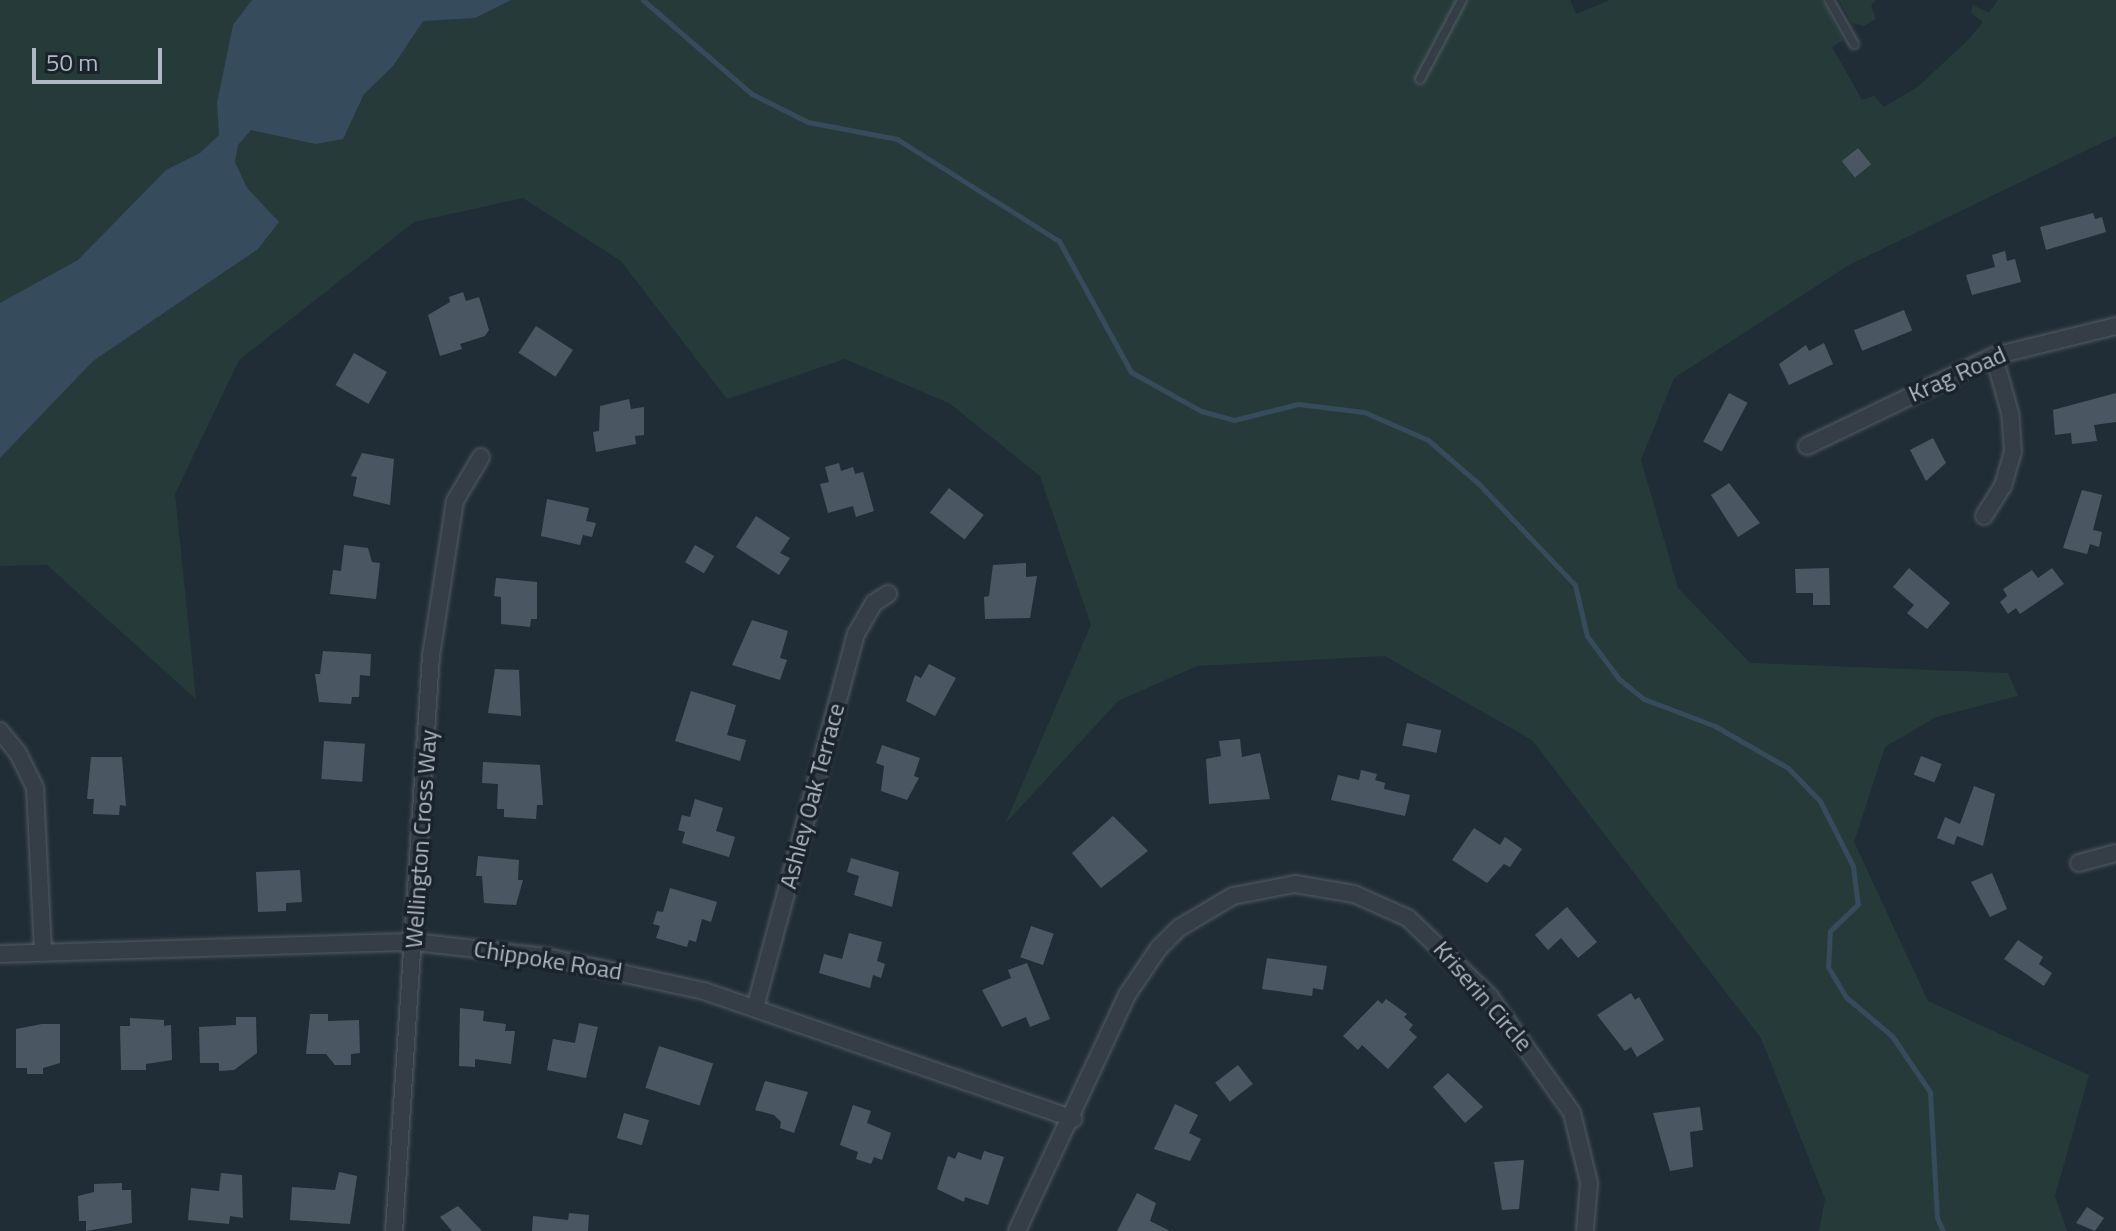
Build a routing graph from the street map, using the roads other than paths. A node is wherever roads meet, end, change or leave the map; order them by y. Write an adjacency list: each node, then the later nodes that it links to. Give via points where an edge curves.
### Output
1 (1462, 0): 4 (lane)
2 (1829, 0): 3 (lane)
3 (1854, 44)
4 (1420, 79)
5 (2116, 326): 6 (street, Krag Road)
6 (1994, 356): 7 (street, Krag Road); 9 (street, via 2010,413 2013,452 2003,486)
7 (1807, 446)
8 (481, 457): 14 (street, Wellington Cross Way, via 455,501 442,563)
9 (1984, 516)
10 (888, 594): 17 (street, Ashley Oak Terrace, via 874,603 856,634)
11 (0, 731): 15 (street, via 35,788)
12 (2116, 853): 13 (street)
13 (2079, 863)
14 (414, 942): 15 (street, Chippoke Road); 17 (street, Chippoke Road, via 618,969); 19 (street, Wellington Cross Way)
15 (43, 952): 16 (street, Chippoke Road)
16 (0, 954)
17 (755, 1008): 18 (street, Chippoke Road)
18 (1073, 1119): 20 (street, Kriserin Circle); 21 (street, Kriserin Circle, via 1127,995 1179,928 1207,908 1254,889 1325,887 1382,904 1427,933 1527,1043 1561,1092 1581,1139 1591,1199)
19 (394, 1231)
20 (1017, 1231)
21 (1585, 1231)

